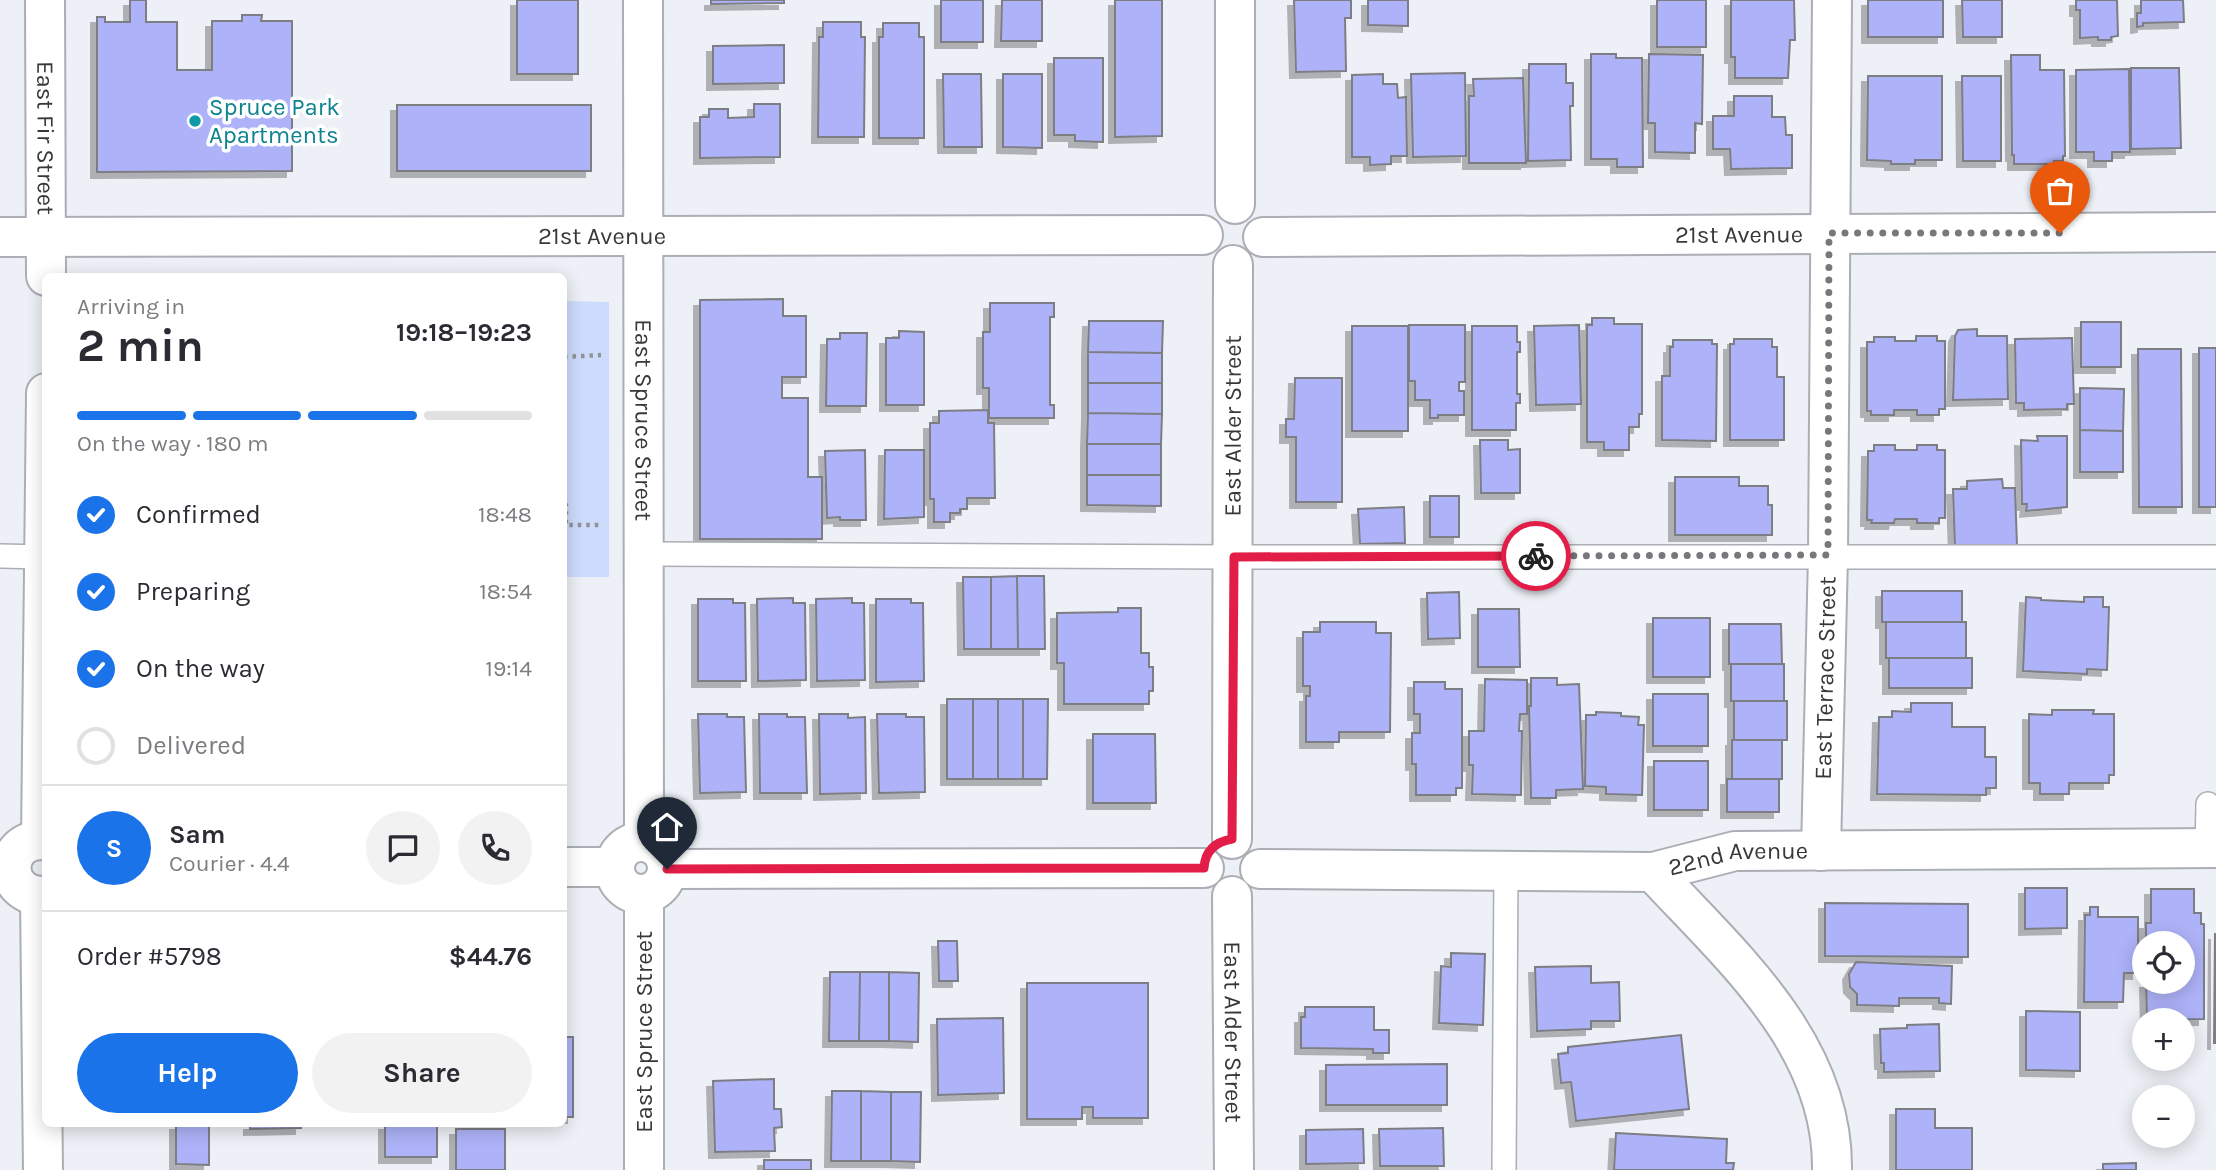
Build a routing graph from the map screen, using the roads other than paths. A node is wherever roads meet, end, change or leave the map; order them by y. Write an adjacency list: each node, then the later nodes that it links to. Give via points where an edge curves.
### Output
1 (45, 0): 10 (street, East Fir Street)
2 (643, 0): 11 (street, East Spruce Street)
3 (1235, 0): 5 (street)
4 (1832, 0): 7 (street, East Terrace Street)
5 (1235, 204): 8 (street, via 1212,213); 12 (street, via 1255,214)
6 (2216, 232): 7 (street, 21st Avenue)
7 (1829, 233): 12 (street, 21st Avenue); 16 (street, East Terrace Street)
8 (1203, 235): 11 (street, 21st Avenue); 13 (street, via 1212,257)
9 (0, 237): 10 (street, 21st Avenue)
10 (45, 237): 11 (street, 21st Avenue); 14 (street, East Fir Street)
11 (642, 237): 15 (street, East Spruce Street)
12 (1263, 237): 13 (street, via 1258,253)
13 (1233, 265): 19 (street, East Alder Street)
14 (46, 273)
15 (645, 554): 19 (lane); 28 (street, East Spruce Street)
16 (1828, 555): 19 (lane); 20 (lane); 25 (street, East Terrace Street)
17 (0, 556): 18 (lane)
18 (42, 557)
19 (1234, 557): 22 (street, East Alder Street)
20 (2216, 557)
21 (2208, 804): 24 (lane)
22 (1232, 839): 29 (street, via 1212,847); 30 (street, via 1252,849)
23 (42, 840): 27 (street, via 20,847)
24 (2211, 848): 25 (street, 22nd Avenue)
25 (1821, 851): 32 (street, 22nd Avenue, via 1735,851)
26 (567, 867): 28 (street, via 615,867 629,844)
27 (5, 868): 33 (street, via 18,888)
28 (652, 868): 29 (street); 37 (street, East Spruce Street)
29 (1204, 868): 34 (street, via 1212,888)
30 (1260, 869): 31 (street, 22nd Avenue); 34 (street, via 1255,885)
31 (1506, 871): 32 (street, 22nd Avenue); 39 (lane)
32 (1653, 872): 40 (street, via 1784,1019 1816,1078 1829,1119)
33 (42, 896)
34 (1233, 896): 38 (street, East Alder Street)
35 (43, 1127): 36 (street)
36 (43, 1170)
37 (644, 1170)
38 (1234, 1170)
39 (1504, 1170)
40 (1832, 1170)

